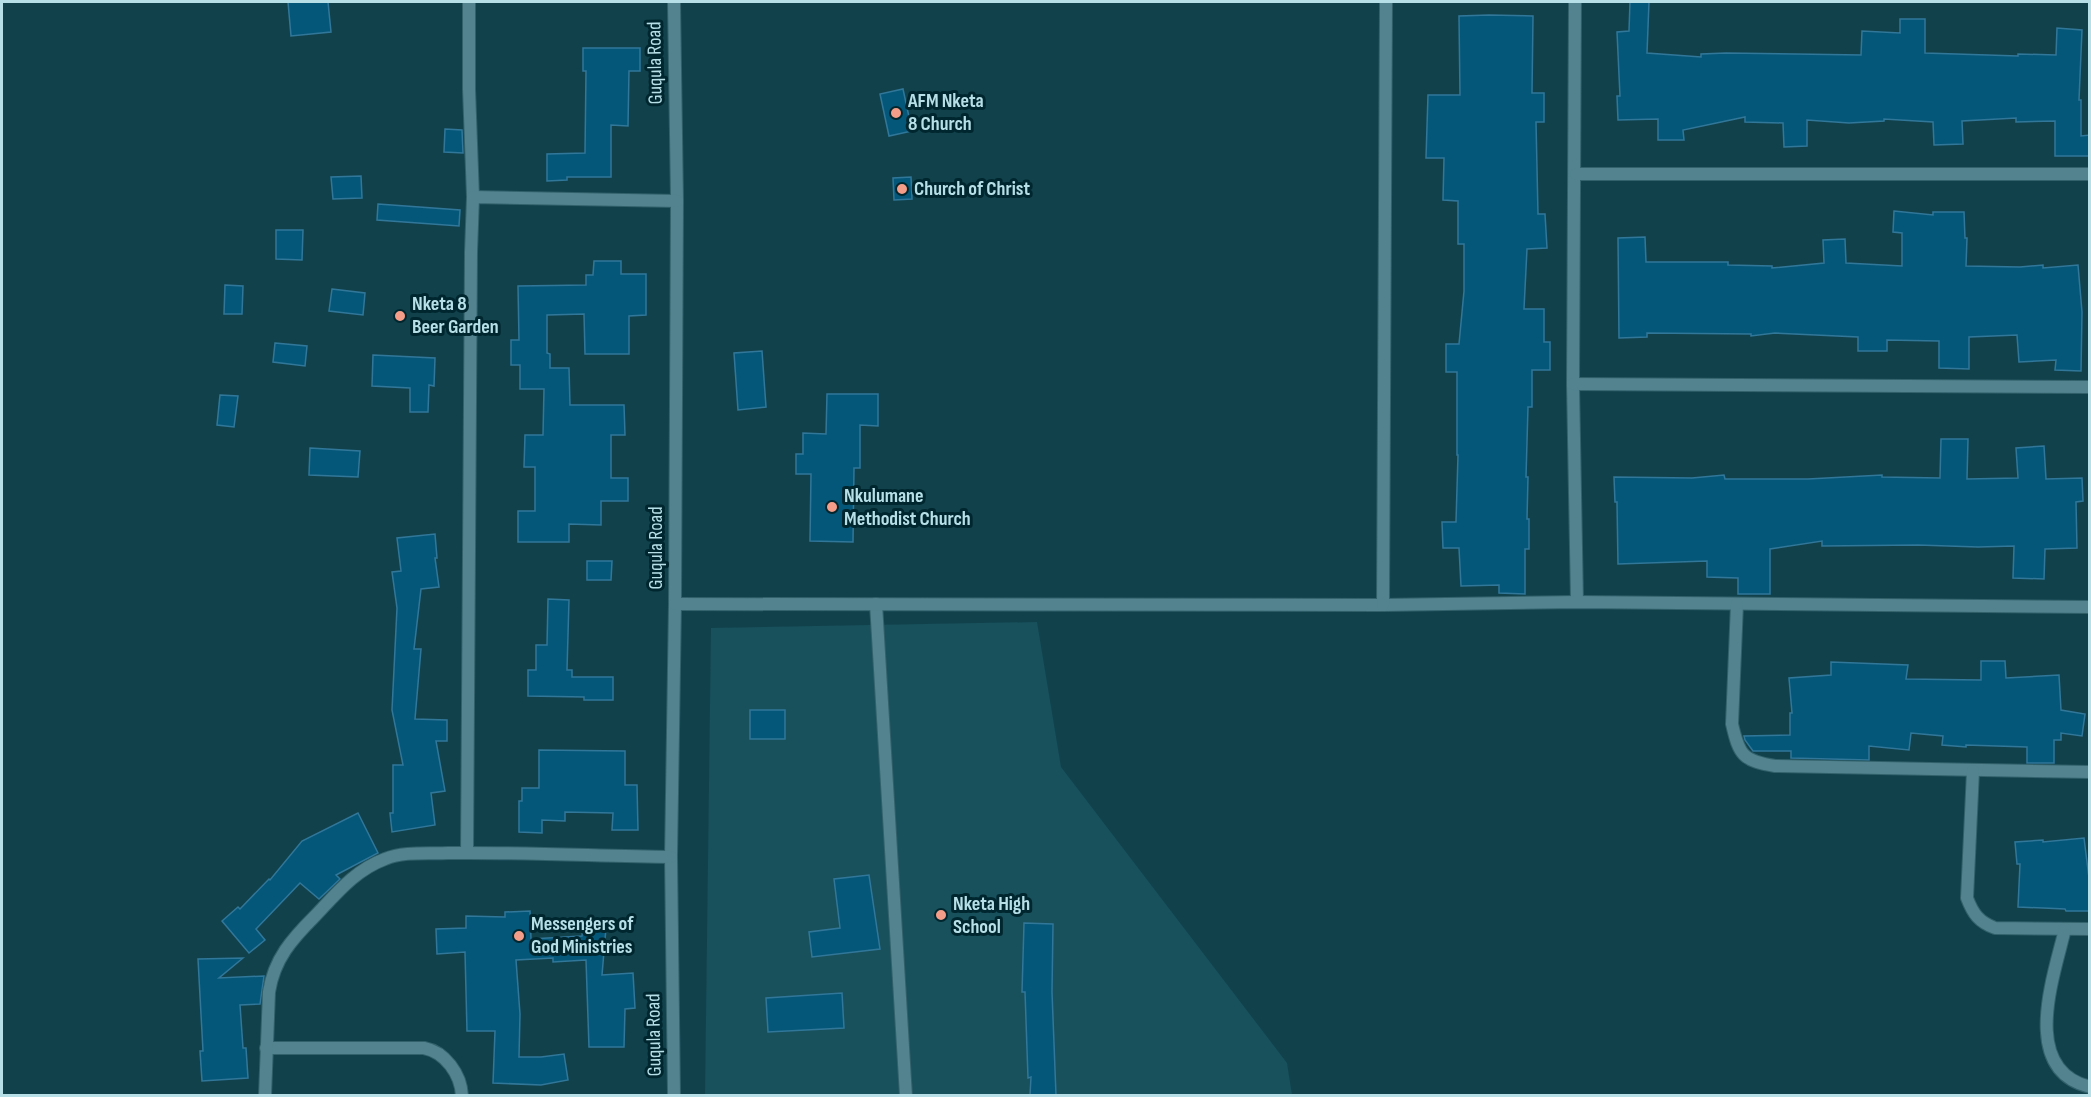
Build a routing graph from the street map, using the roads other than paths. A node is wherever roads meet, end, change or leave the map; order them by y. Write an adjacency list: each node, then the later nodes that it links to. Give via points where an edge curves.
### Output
1 (469, 2): 7 (street)
2 (674, 2): 8 (street, Guqula Road)
3 (1386, 2): 15 (street)
4 (1575, 2): 5 (street)
5 (1576, 174): 6 (street); 9 (street)
6 (2090, 174)
7 (473, 197): 8 (street); 19 (street)
8 (677, 201): 12 (street, Guqula Road)
9 (1573, 384): 10 (street); 11 (street)
10 (2090, 387)
11 (1577, 602): 14 (street); 15 (street)
12 (675, 604): 13 (street); 20 (street, Guqula Road)
13 (876, 604): 15 (street); 28 (street)
14 (1737, 604): 16 (street); 17 (street, via 1732,724 1745,757 1775,766)
15 (1383, 605)
16 (2090, 607)
17 (1973, 771): 18 (street); 21 (street, via 1967,898 1970,908 1983,924 1995,928)
18 (2090, 772)
19 (467, 853): 20 (street); 23 (street, via 402,854 363,869 346,883 293,938 278,960 271,977)
20 (671, 857): 27 (street, Guqula Road)
21 (2065, 929): 22 (street); 24 (street, via 2047,1006 2048,1044 2057,1066 2068,1077)
22 (2090, 929)
23 (266, 1048): 25 (street); 26 (street, via 435,1050 453,1068)
24 (2090, 1086)
25 (265, 1095)
26 (462, 1095)
27 (674, 1095)
28 (906, 1095)

